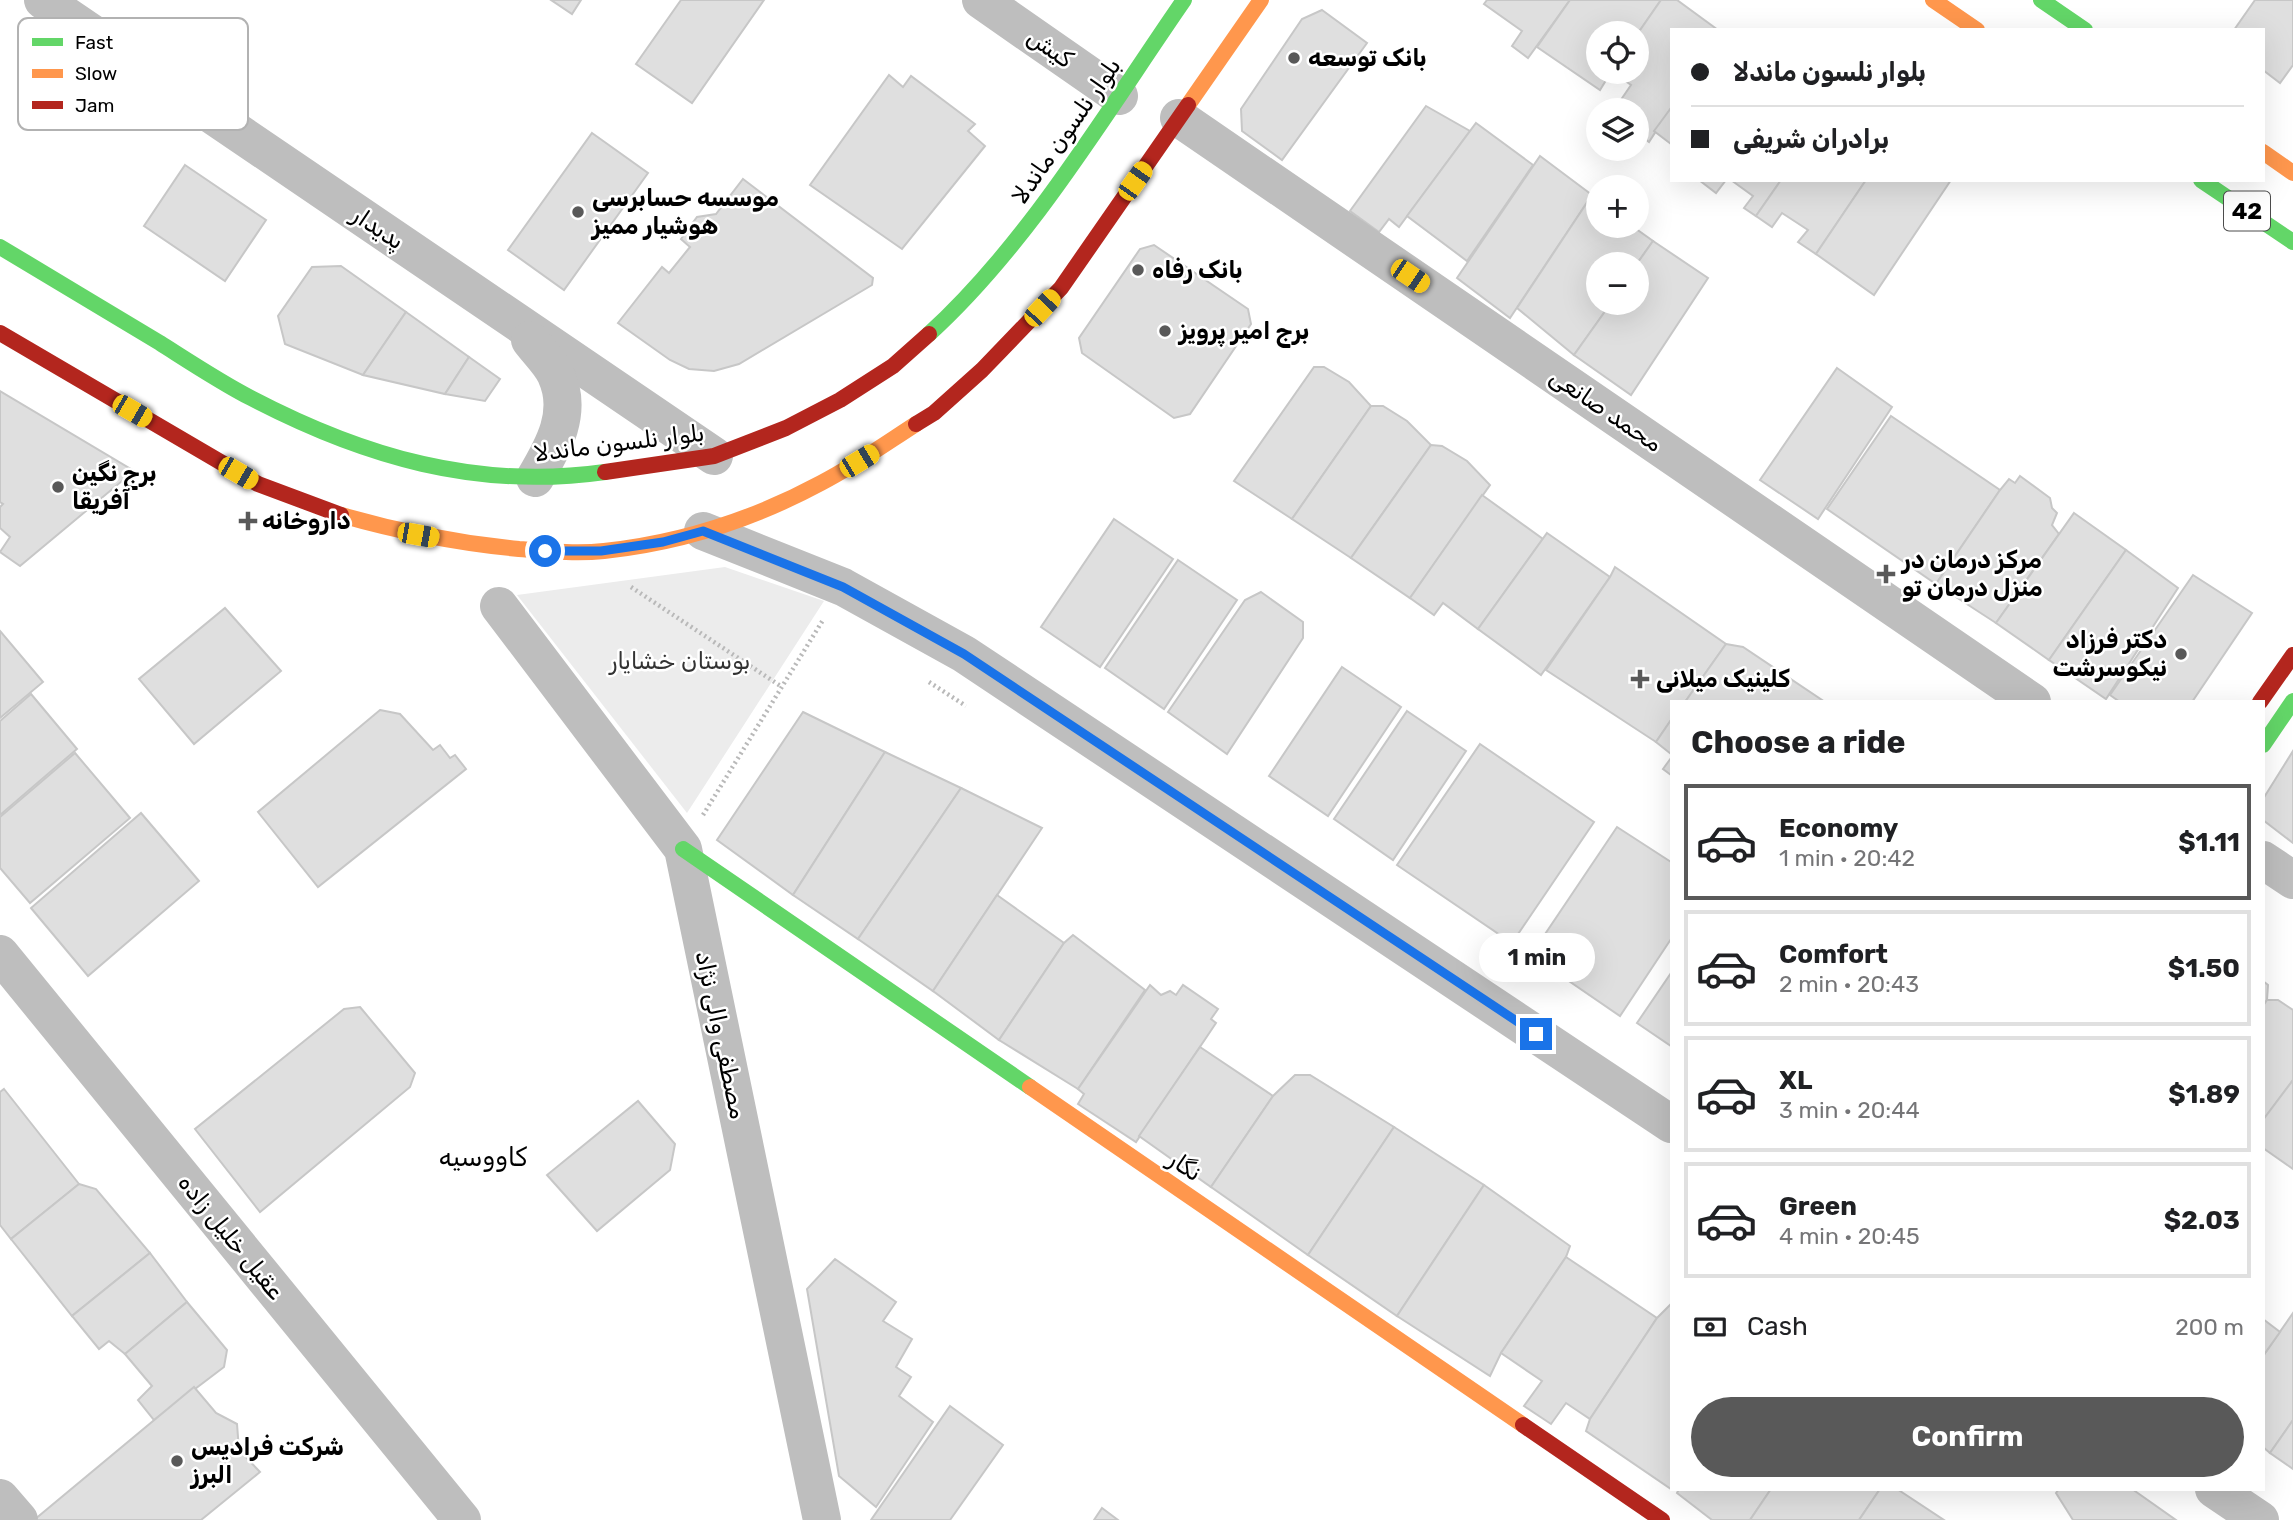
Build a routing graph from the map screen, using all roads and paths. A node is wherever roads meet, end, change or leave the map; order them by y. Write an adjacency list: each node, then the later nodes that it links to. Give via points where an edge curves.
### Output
1 (43, 0): 7 (street, پدیدار)
2 (981, 0): 10 (street, کیش)
3 (1184, 0): 10 (main road, بلوار نلسون ماندلا)
4 (1261, 0): 11 (main road)
5 (1933, 0): 8 (main road)
6 (2041, 0): 9 (main road)
7 (69, 18)
8 (1975, 28)
9 (2082, 28)
10 (1119, 96): 20 (main road, بلوار نلسون ماندلا, via 1037,214 951,313 892,366 841,400 786,428)
11 (1180, 118): 22 (main road, via 1060,288 934,413 822,483); 28 (street, محمد صانعی)
12 (234, 130): 18 (street, پدیدار)
13 (2265, 153): 14 (main road, 42)
14 (2293, 173)
15 (2204, 182): 16 (main road, 42)
16 (2293, 242)
17 (0, 247): 21 (main road, بلوار نلسون ماندلا, via 248,397 304,424 374,452 445,470)
18 (516, 322): 20 (street, پدیدار); 21 (street, via 556,374 562,397 561,426)
19 (0, 334): 22 (main road, via 258,484 397,531 481,545 573,551 663,542)
20 (714, 456): 21 (main road, بلوار نلسون ماندلا)
21 (535, 478)
22 (703, 531): 24 (street)
23 (622, 580): 27 (path)
24 (843, 587): 27 (path); 36 (street, via 964,654)
25 (499, 606): 32 (street, مصطفی والی نژاد)
26 (2293, 655): 29 (main road)
27 (782, 687): 32 (path)
28 (2029, 700)
29 (2261, 700)
30 (2293, 701): 31 (main road)
31 (2265, 742)
32 (682, 849): 41 (street, مصطفی والی نژاد); 42 (main road, نگار)
33 (2265, 861): 34 (street)
34 (2293, 880)
35 (0, 954): 40 (street, عقیل خلیل زاده)
36 (1670, 1123)
37 (2217, 1491): 43 (street)
38 (0, 1497): 39 (street)
39 (19, 1520)
40 (462, 1520)
41 (822, 1520)
42 (1662, 1520)
43 (2260, 1520)

